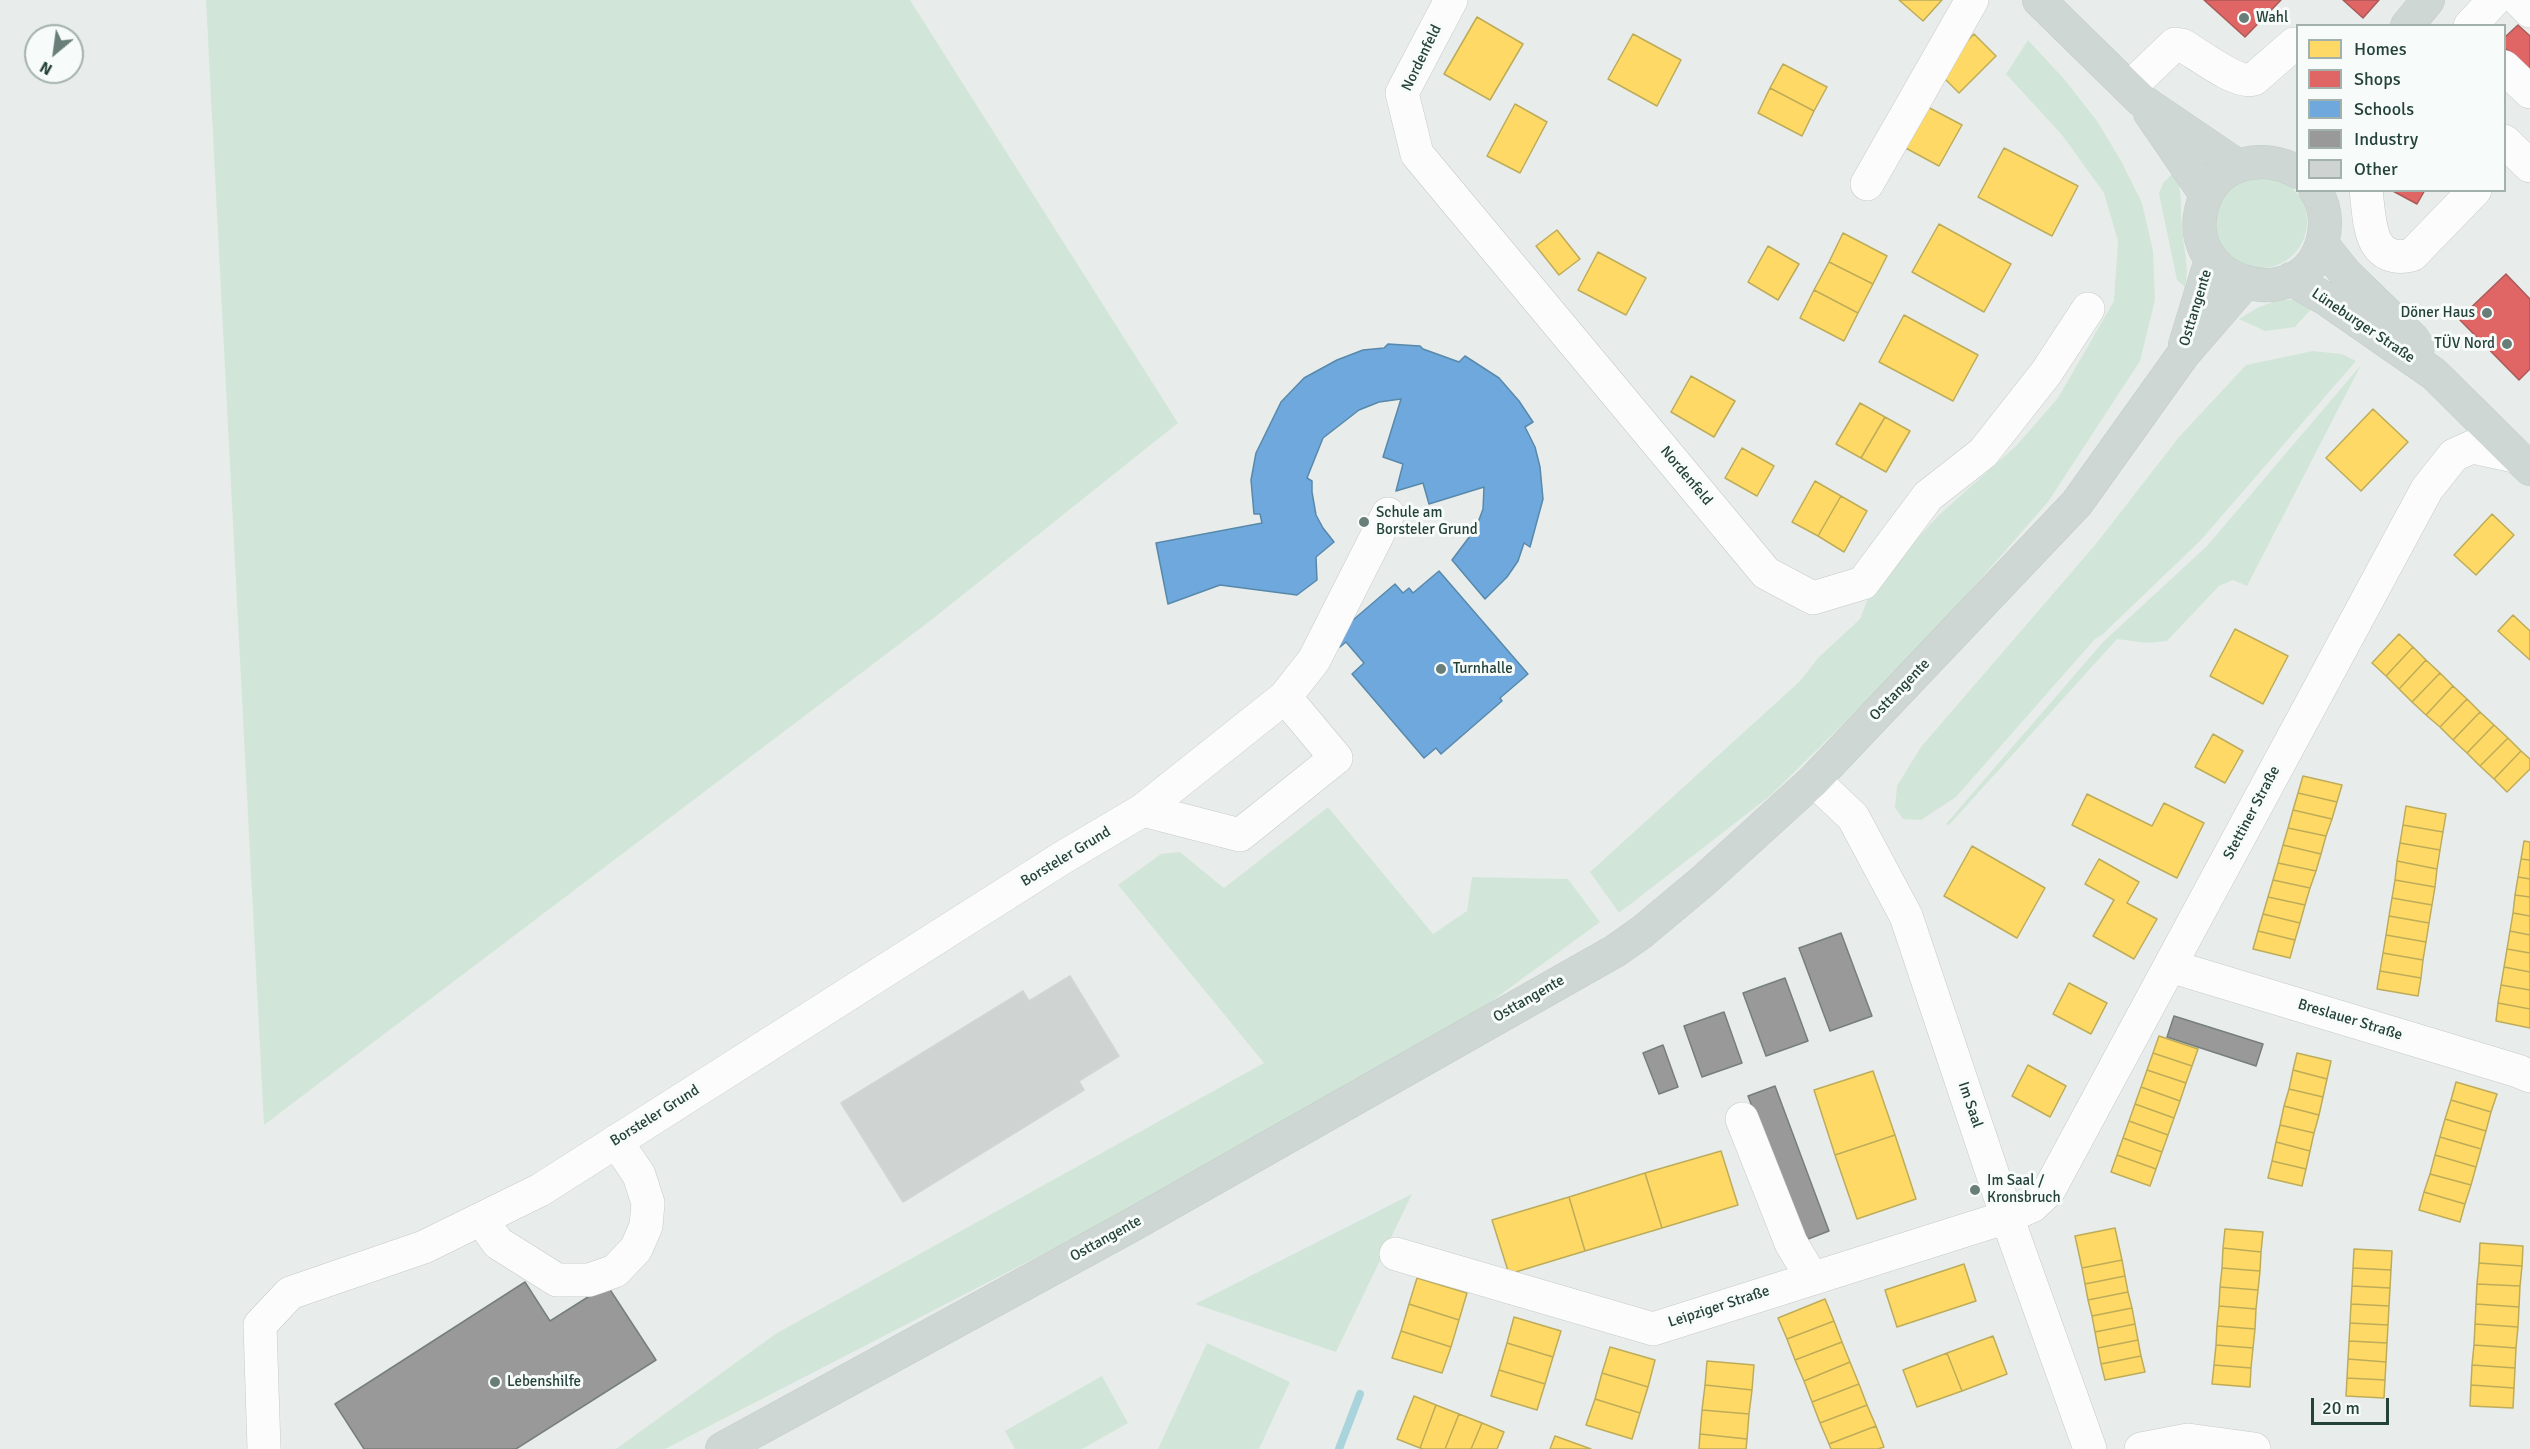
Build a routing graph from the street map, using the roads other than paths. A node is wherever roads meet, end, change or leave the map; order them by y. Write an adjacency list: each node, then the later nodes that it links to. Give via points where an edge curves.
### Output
1 (1451, 0): 25 (street, Nordenfeld, via 1402,93 1417,154 1766,573 1813,598 1863,583 1928,496 1983,453 2046,373)
2 (1972, 0): 16 (street)
3 (2038, 0): 13 (main road)
4 (2428, 0): 8 (main road)
5 (2494, 0): 9 (street)
6 (2519, 0): 7 (street)
7 (2530, 11)
8 (2409, 24)
9 (2472, 24)
10 (2294, 44): 13 (street, via 2248,81 2175,44)
11 (2506, 68): 12 (street)
12 (2530, 93)
13 (2135, 94): 15 (main road); 19 (main road)
14 (2290, 158): 15 (main road)
15 (2238, 166): 19 (main road, via 2220,178)
16 (1867, 184)
17 (2316, 192): 21 (main road, via 2325,219)
18 (2366, 192): 20 (street, via 2372,237 2384,252 2399,258 2412,255)
19 (2206, 195): 22 (main road, via 2200,228)
20 (2467, 199)
21 (2322, 244): 23 (main road, Lüneburger Straße, via 2310,264); 27 (main road, Lüneburger Straße, via 2346,274 2413,339)
22 (2211, 260): 24 (main road, via 2232,278); 26 (main road, Osttangente)
23 (2291, 279): 24 (main road, via 2269,285); 27 (main road, Lüneburger Straße)
24 (2245, 283): 26 (main road, Osttangente)
25 (2088, 309)
26 (2182, 356): 31 (main road, Osttangente, via 2077,503)
27 (2434, 374): 28 (main road, Lüneburger Straße)
28 (2524, 463): 33 (street, Stettiner Straße, via 2472,447 2454,455 2427,489)
29 (1388, 514): 30 (street, Borsteler Grund, via 1314,660)
30 (1285, 697): 32 (street, Borsteler Grund); 32 (street, via 1336,758 1240,835)
31 (1814, 780): 37 (street, Im Saal, via 1853,817 1906,916); 42 (main road, Osttangente, via 1703,881 1615,951 1132,1225)
32 (1143, 810): 36 (street, Borsteler Grund)
33 (2170, 966): 34 (street, Breslauer Straße); 37 (street, Stettiner Straße, via 2049,1190 2032,1206)
34 (2530, 1076)
35 (1742, 1119): 40 (street, via 1791,1244)
36 (616, 1141): 38 (street, Borsteler Grund, via 540,1190); 38 (street, via 639,1175 648,1203 646,1226 636,1248 615,1271 589,1280 557,1280 498,1243)
37 (2007, 1216): 40 (street, Leipziger Straße); 43 (street, Im Saal)
38 (481, 1219): 41 (street, Borsteler Grund, via 424,1247 290,1293 260,1324)
39 (1396, 1254): 40 (street, Leipziger Straße, via 1653,1329)
40 (1812, 1278)
41 (264, 1449)
42 (722, 1449)
43 (2090, 1449)
44 (2141, 1449): 45 (street, via 2188,1440)
45 (2254, 1449)

